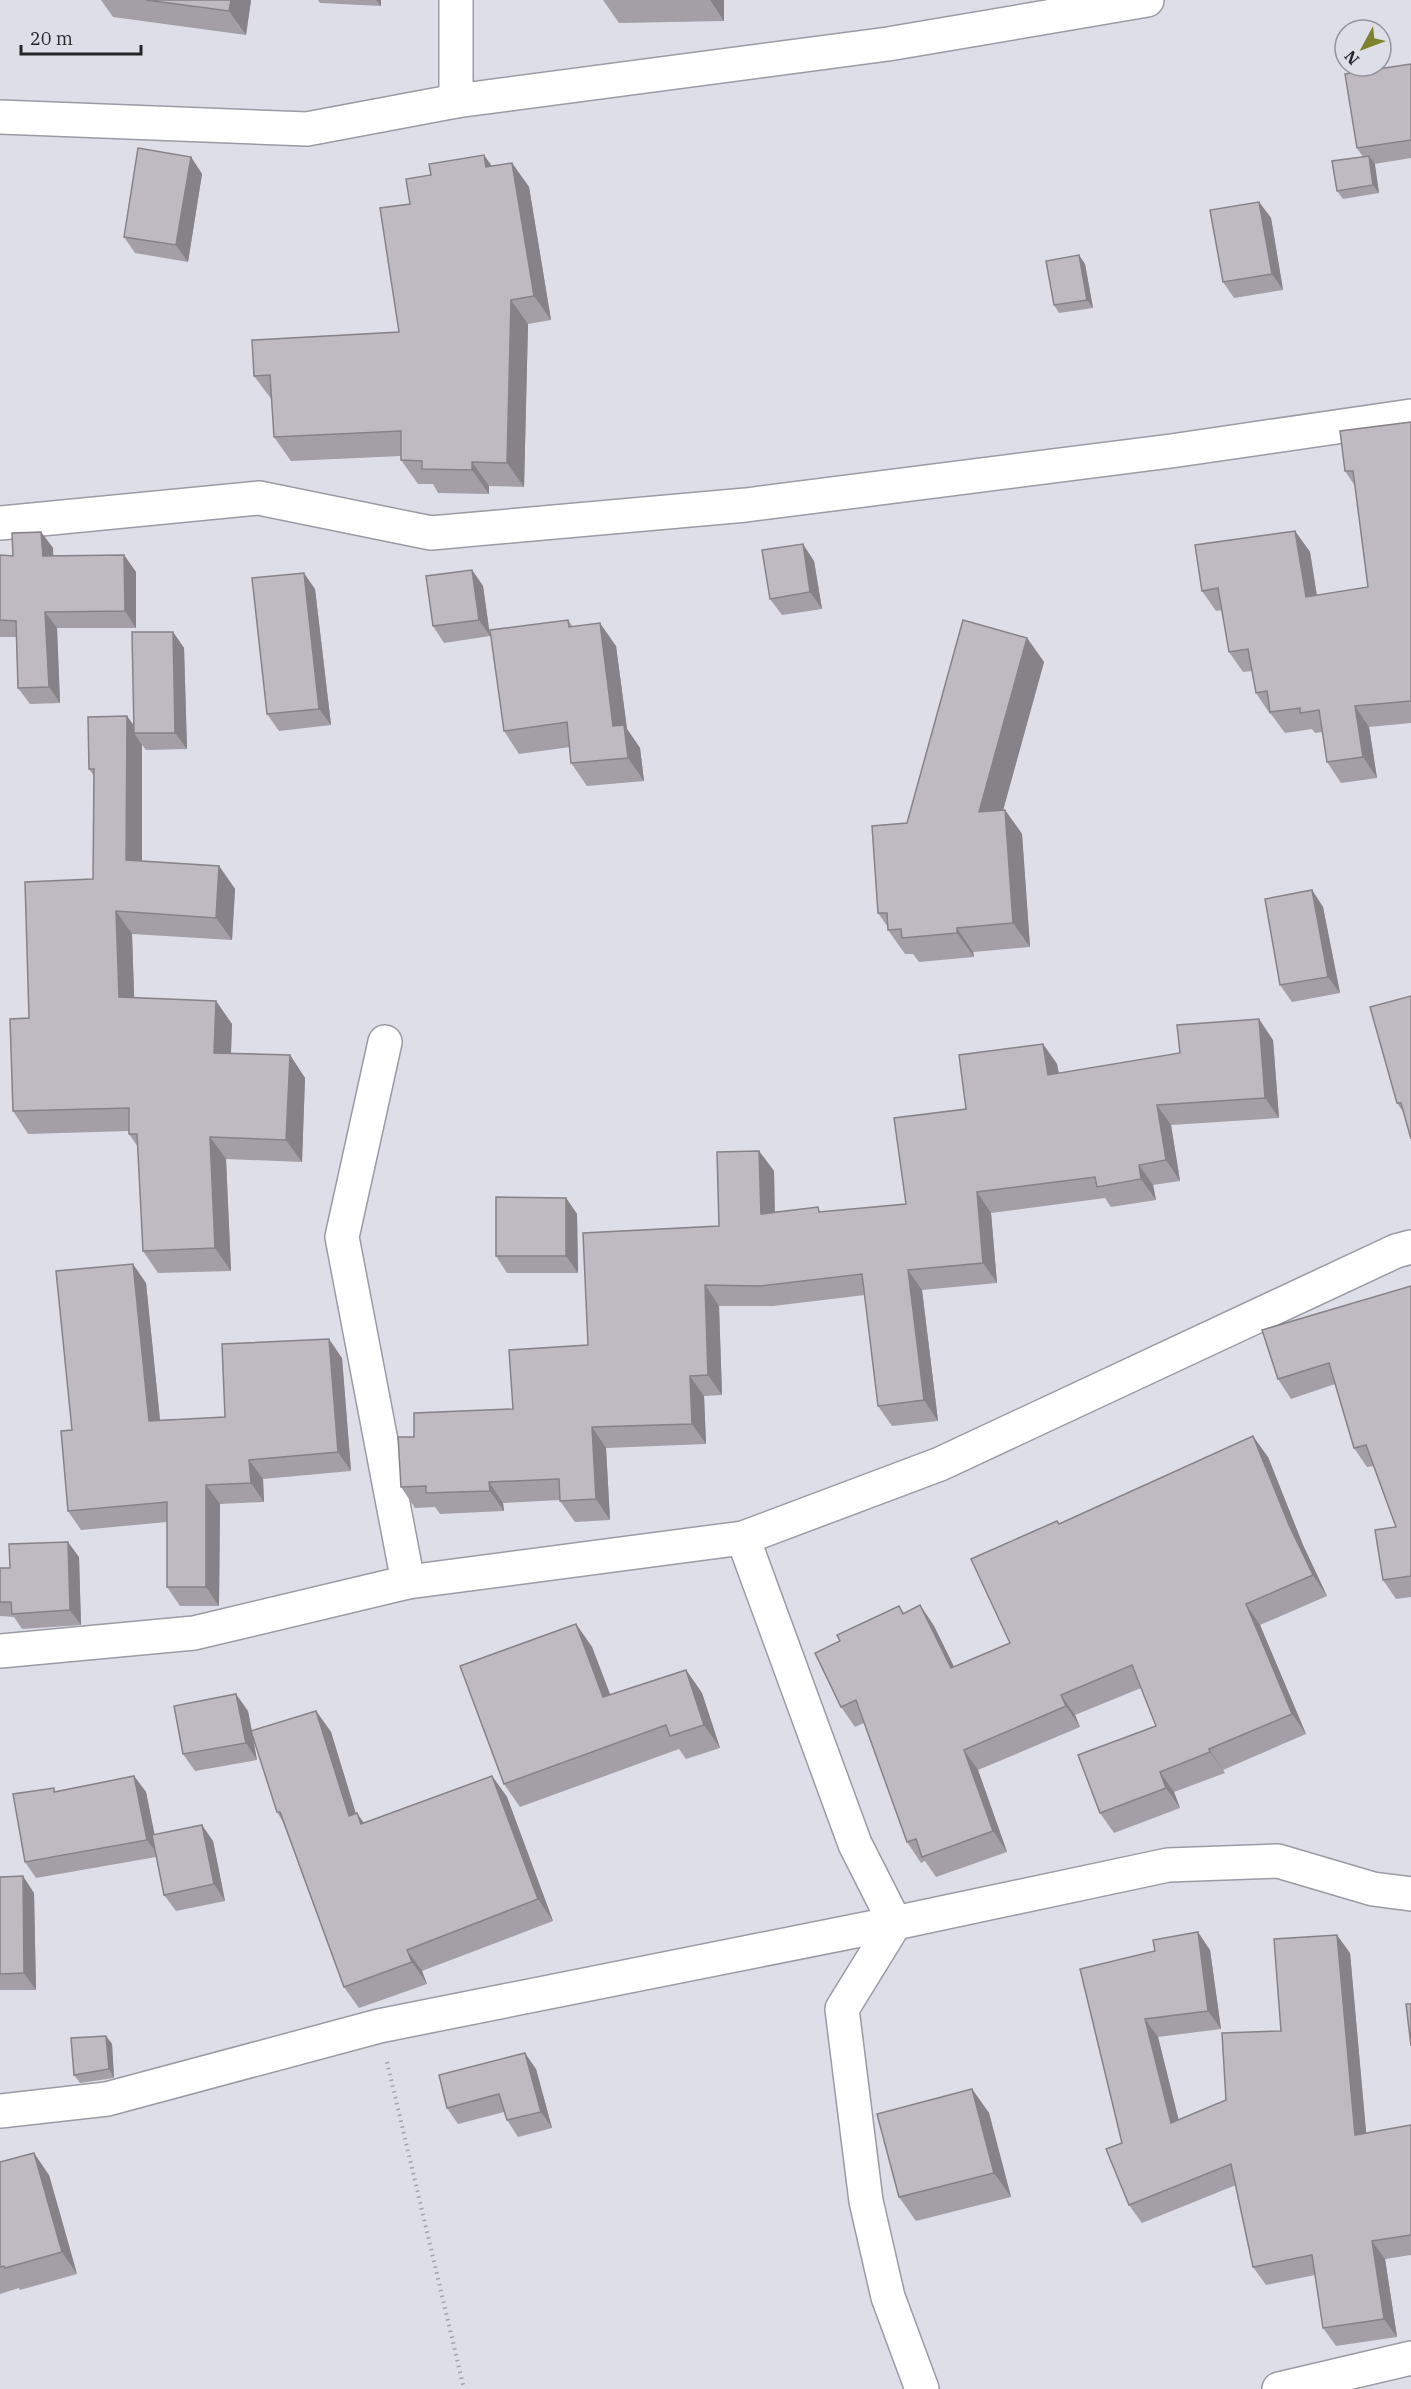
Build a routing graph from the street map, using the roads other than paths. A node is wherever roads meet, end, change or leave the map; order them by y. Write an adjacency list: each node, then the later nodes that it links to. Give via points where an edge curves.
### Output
1 (456, 0): 3 (street)
2 (1147, 0): 3 (street, via 888,44)
3 (456, 101): 4 (street, via 307,129)
4 (0, 117)
5 (1411, 416): 6 (street, via 746,505 431,533 259,498)
6 (0, 523)
7 (385, 1042): 10 (street, via 342,1237)
8 (1411, 1247): 9 (street, via 940,1464)
9 (743, 1538): 10 (street); 13 (street, via 855,1844)
10 (408, 1582): 11 (street, via 194,1634)
11 (0, 1651)
12 (1411, 1894): 13 (street, via 1373,1889 1278,1861 1168,1865)
13 (895, 1923): 14 (street, via 379,2026 107,2099); 16 (street, via 842,2009 866,2201 888,2296)
14 (0, 2111)
15 (1405, 2369): 17 (street)
16 (922, 2389)
17 (1279, 2389)

